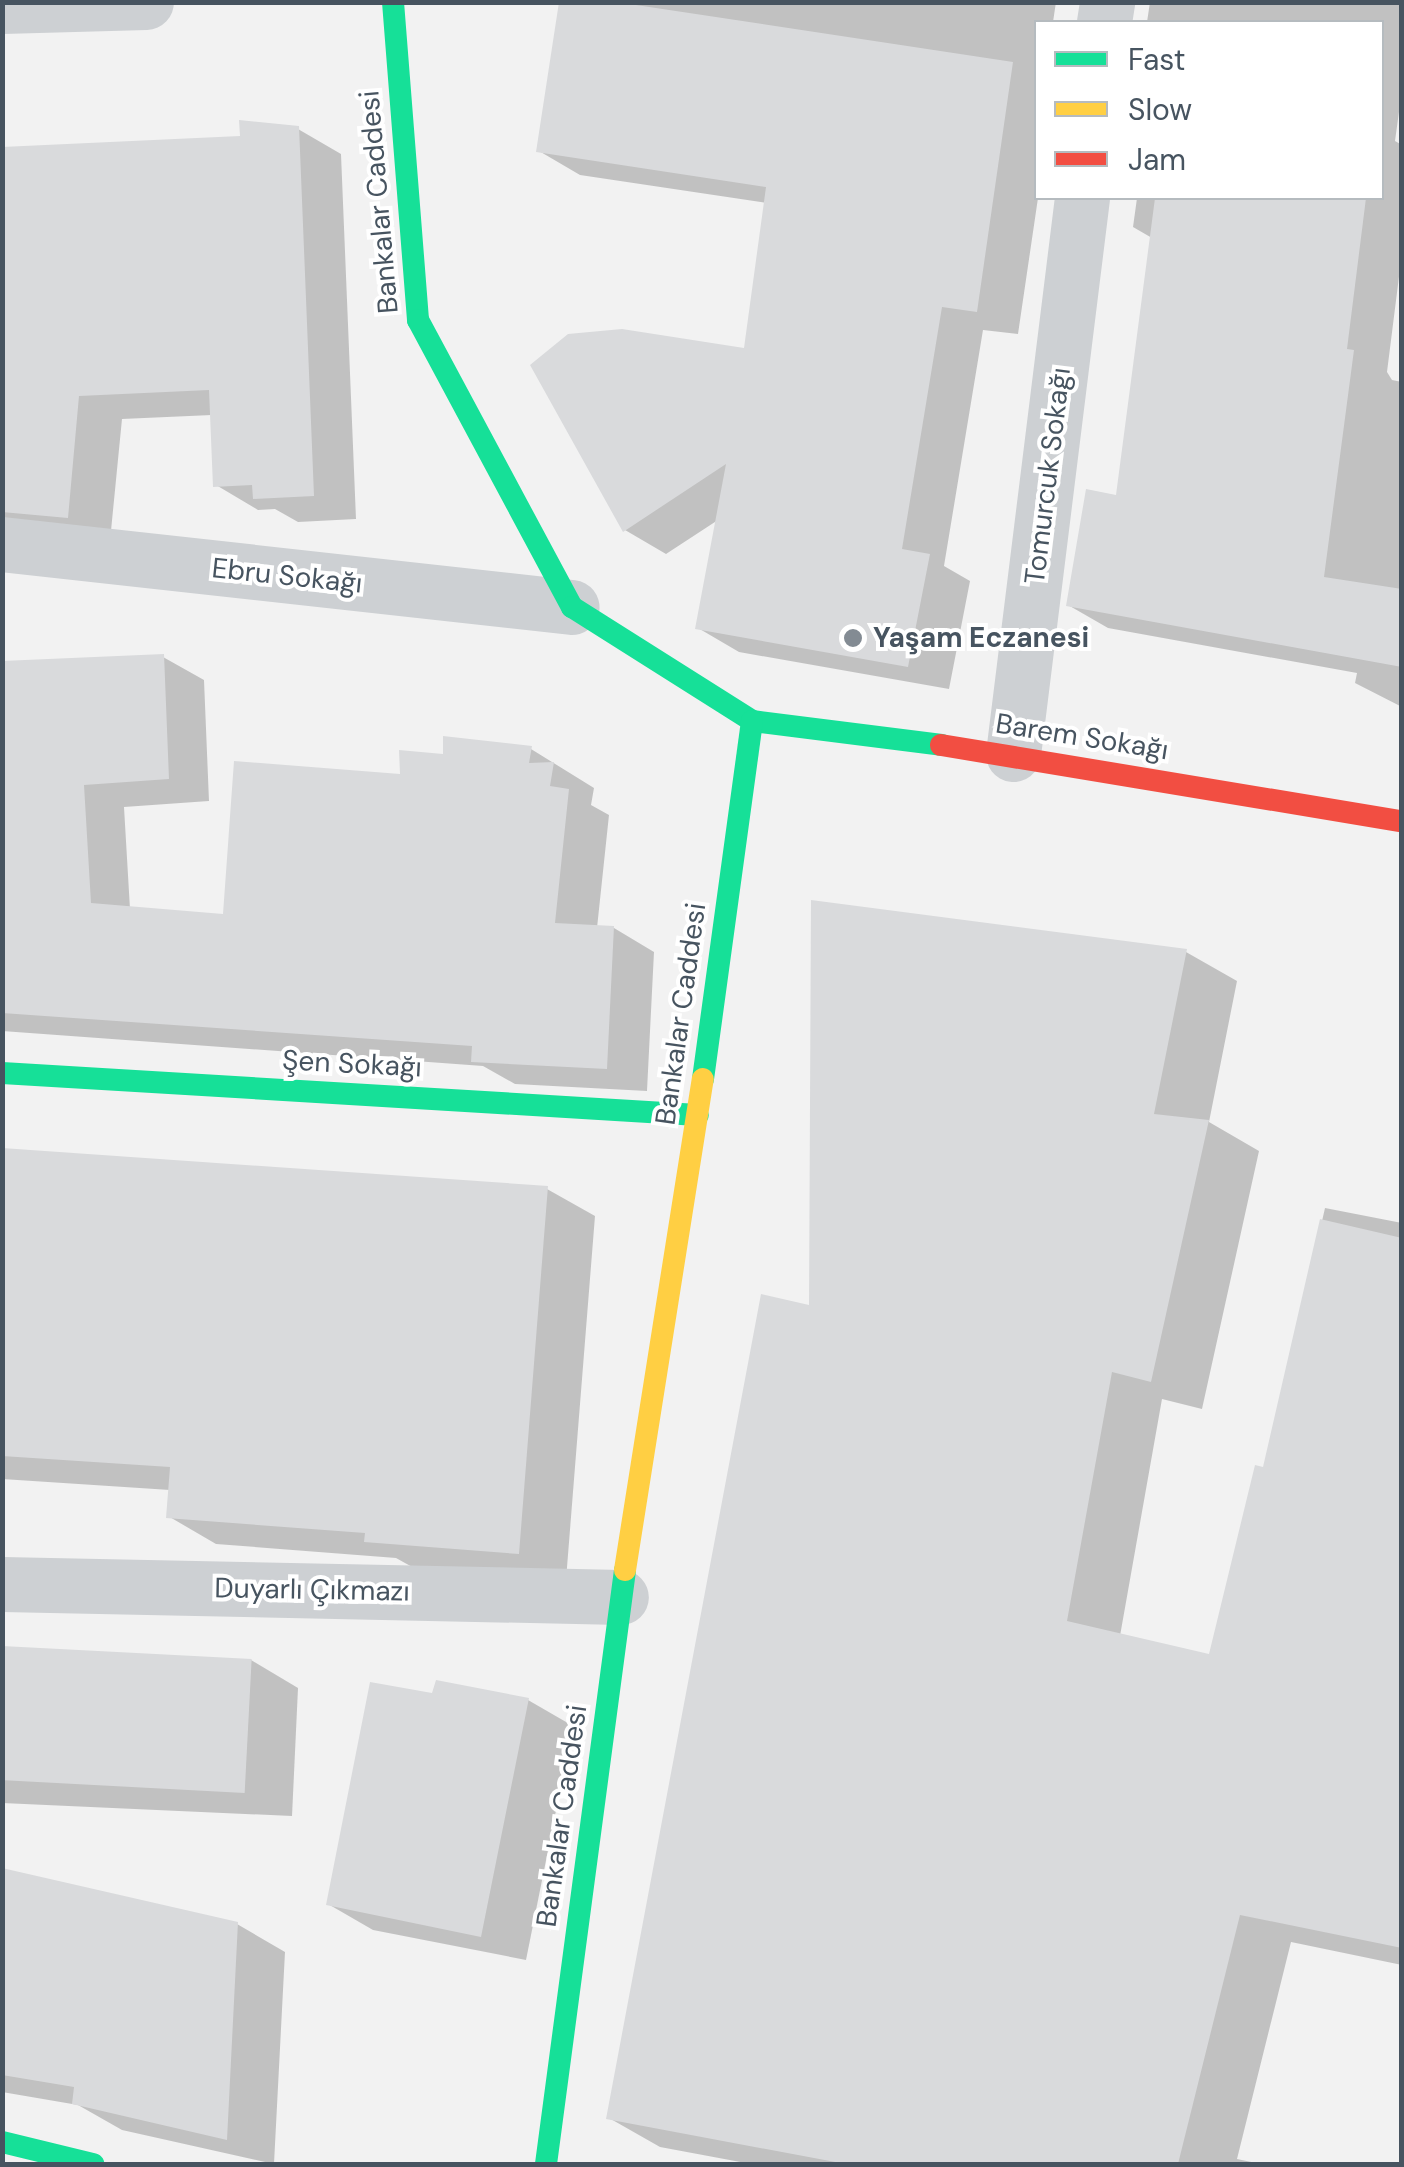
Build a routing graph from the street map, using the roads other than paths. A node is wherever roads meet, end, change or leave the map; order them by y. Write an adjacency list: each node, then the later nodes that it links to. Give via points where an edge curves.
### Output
1 (146, 2): 3 (street)
2 (393, 2): 6 (street, Bankalar Caddesi, via 418,320)
3 (2, 6)
4 (1082, 200): 8 (street, Tomurcuk Sokağı)
5 (2, 544): 6 (street, Ebru Sokağı)
6 (572, 607): 7 (street, Bankalar Caddesi)
7 (752, 721): 8 (street, Barem Sokağı); 11 (street, Bankalar Caddesi)
8 (1014, 754): 9 (street, Barem Sokağı)
9 (1402, 821)
10 (2, 1073): 11 (street, Şen Sokağı)
11 (698, 1115): 13 (street, Bankalar Caddesi)
12 (2, 1584): 13 (street, Duyarlı Çıkmazı)
13 (621, 1596): 16 (street, Bankalar Caddesi)
14 (2, 2142): 15 (street)
15 (93, 2164)
16 (546, 2164)

